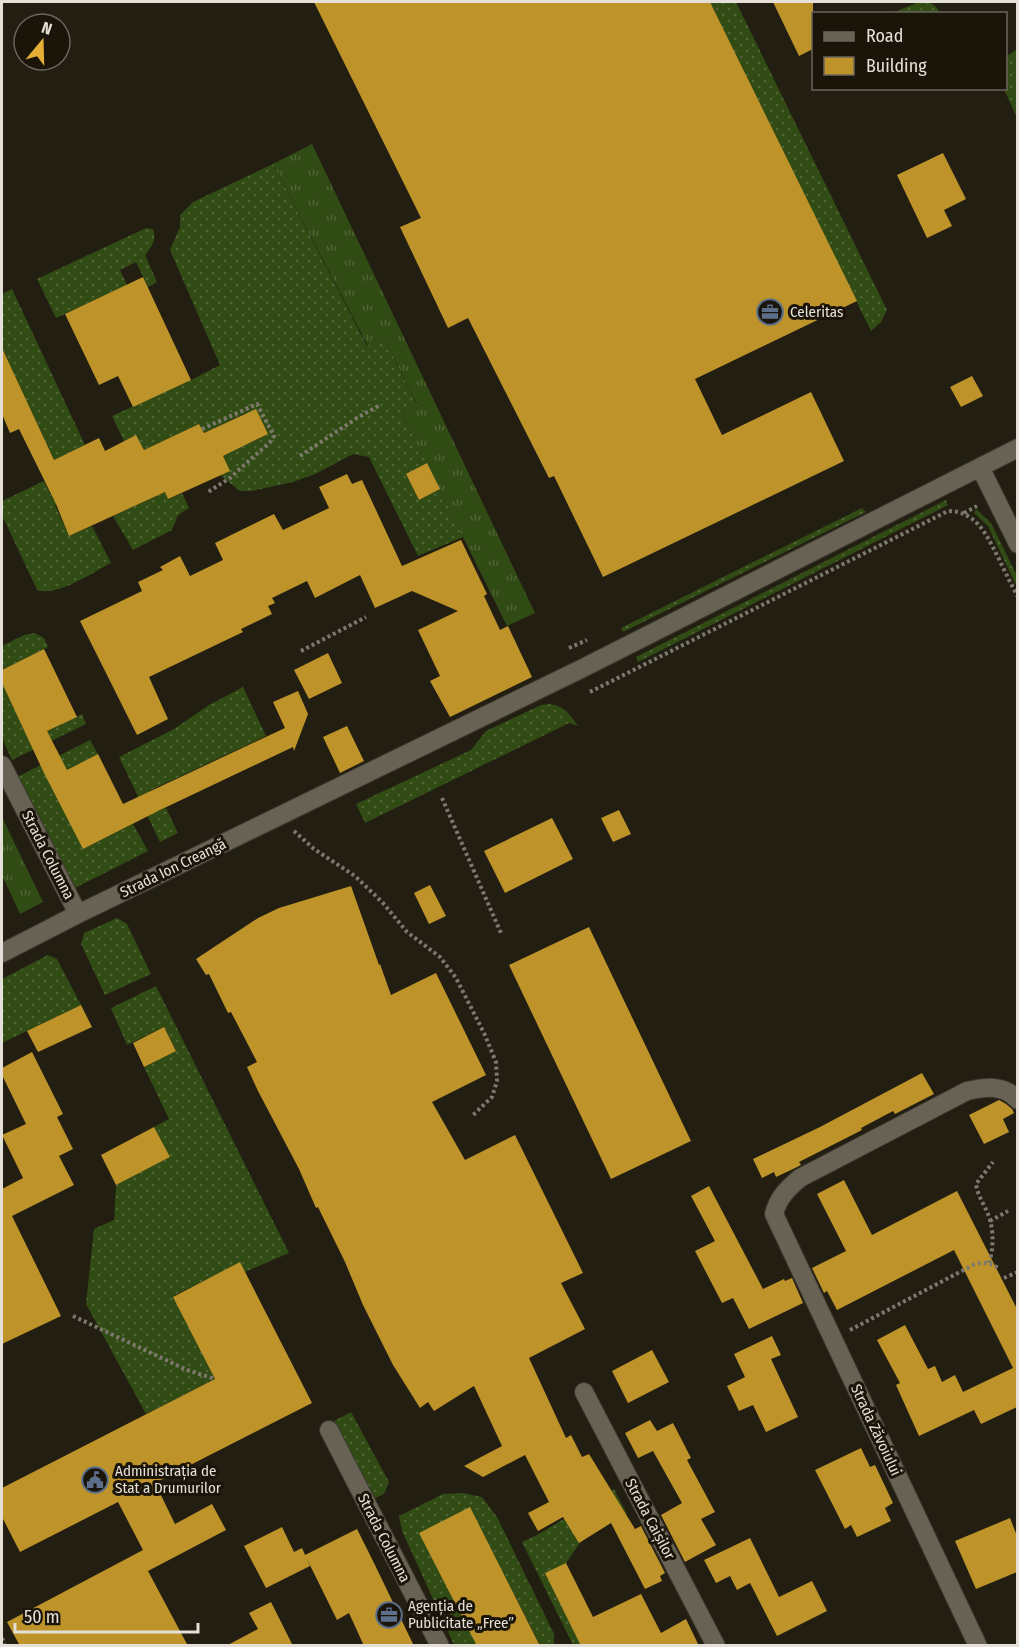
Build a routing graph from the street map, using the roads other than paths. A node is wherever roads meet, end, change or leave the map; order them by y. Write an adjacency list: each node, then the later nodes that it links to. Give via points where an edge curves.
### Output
1 (1017, 448): 2 (street, Strada Ion Creangă)
2 (980, 467): 3 (street); 5 (street, Strada Ion Creangă, via 579,670)
3 (1017, 544)
4 (2, 765): 5 (street, Strada Columna)
5 (78, 914): 6 (street, Strada Ion Creangă)
6 (2, 953)
7 (1017, 1100): 12 (street, Strada Zăvoiului, via 1001,1088 967,1091 800,1178 785,1191 774,1215)
8 (585, 1392): 11 (street, Strada Caișilor)
9 (329, 1430): 10 (street, Strada Columna)
10 (440, 1646)
11 (716, 1646)
12 (978, 1646)

